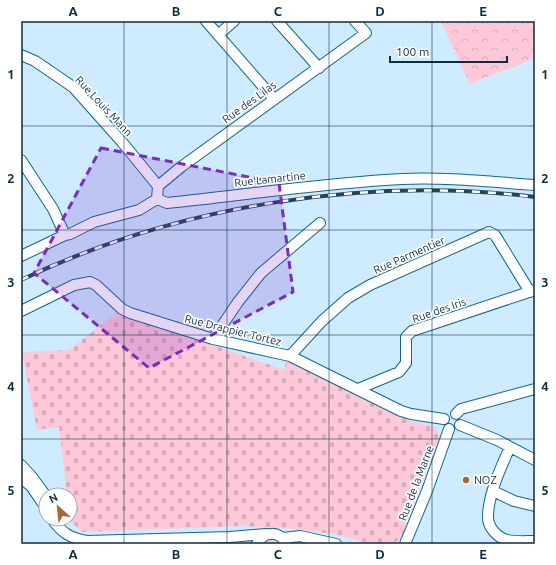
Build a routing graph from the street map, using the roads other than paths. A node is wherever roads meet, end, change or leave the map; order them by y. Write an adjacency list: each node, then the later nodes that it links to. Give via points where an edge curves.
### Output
1 (206, 21): 5 (street)
2 (234, 21): 5 (street)
3 (277, 21): 7 (street)
4 (355, 21): 7 (street, Rue des Lilas, via 366,33)
5 (218, 35): 8 (street)
6 (21, 56): 10 (street, Rue Louis Mann, via 36,61 73,87)
7 (319, 68): 8 (street, Rue des Lilas)
8 (274, 98): 10 (street, Rue des Lilas)
9 (21, 160): 14 (street, via 53,209)
10 (158, 186): 12 (street)
11 (535, 186): 12 (street, Rue Lamartine, via 444,179 402,179 167,203)
12 (158, 199): 14 (street, via 139,210 94,222)
13 (320, 223): 18 (street, via 261,273)
14 (65, 235): 15 (street)
15 (21, 256)
16 (532, 291): 19 (street, Rue Parmentier, via 495,235 489,232 370,285 348,298 322,321); 20 (street, Rue des Iris, via 412,331 406,337 406,363 399,372)
17 (21, 311): 18 (street, Rue Drappier Tortez, via 74,285 90,282 130,313)
18 (213, 339): 19 (street, Rue Drappier Tortez)
19 (290, 356): 20 (street, Rue Drappier Tortez)
20 (358, 389): 23 (street, Rue Drappier Tortez, via 402,411)
21 (535, 389): 22 (street, via 461,409)
22 (456, 414): 23 (street, via 449,414); 24 (street)
23 (444, 419): 25 (street, via 444,424)
24 (460, 425): 25 (street, via 456,429); 26 (street)
25 (449, 429): 48 (street, Rue de la Marne)
26 (510, 447): 27 (street); 31 (street)
27 (535, 460)
28 (21, 465): 30 (street)
29 (21, 478): 32 (street)
30 (39, 487)
31 (493, 491): 33 (street, via 514,501); 42 (street, via 488,516 492,530 507,540)
32 (38, 496)
33 (535, 506)
34 (60, 527): 43 (street, via 67,535)
35 (67, 527): 43 (street)
36 (266, 534): 37 (street); 41 (street, via 275,534); 45 (street)
37 (239, 536): 38 (street); 44 (street)
38 (220, 540): 40 (street)
39 (318, 540): 41 (street, via 300,536); 46 (street); 47 (street)
40 (179, 541): 43 (street)
41 (284, 541)
42 (535, 541)
43 (86, 542)
44 (251, 544)
45 (257, 544)
46 (300, 544)
47 (336, 544)
48 (405, 544)

